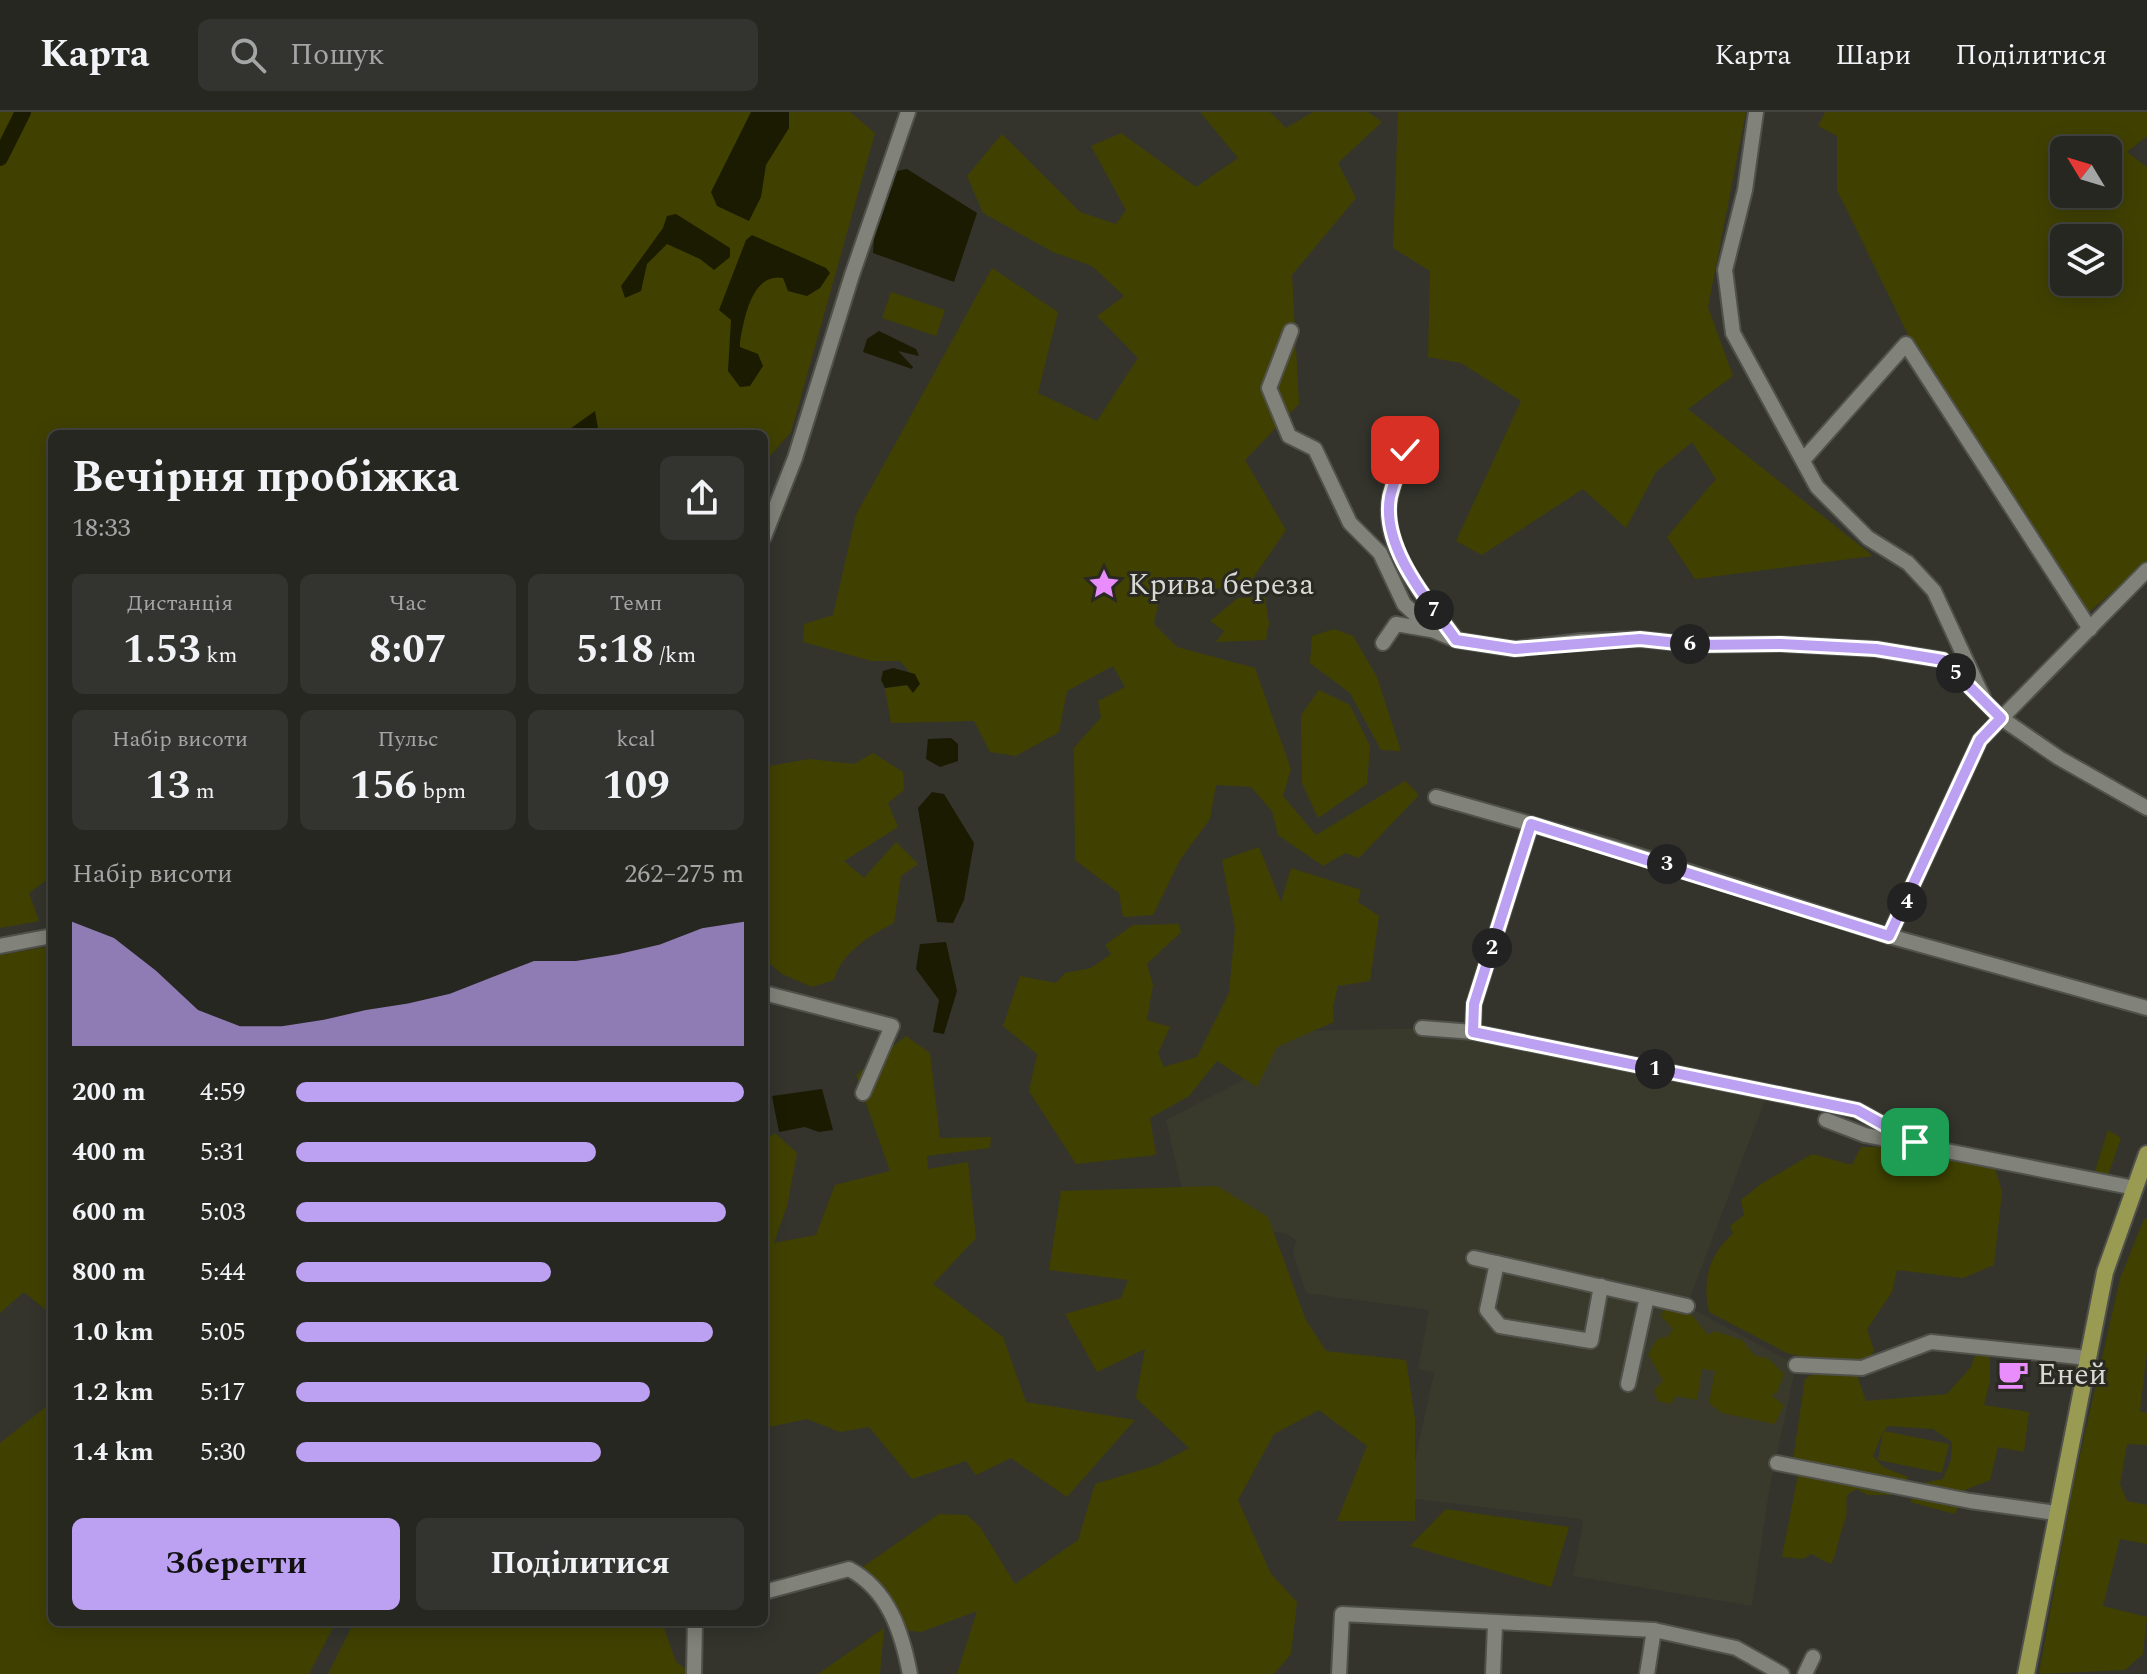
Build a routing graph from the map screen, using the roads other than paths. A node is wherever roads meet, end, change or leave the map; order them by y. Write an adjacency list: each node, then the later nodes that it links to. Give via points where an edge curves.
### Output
1 (908, 112): 6 (street)
2 (1756, 112): 5 (street, via 1745,190 1725,270 1728,303 1733,333)
3 (1291, 331): 9 (street, via 1269,388 1289,436 1315,449 1350,523 1380,553 1404,604)
4 (1405, 450): 10 (street, via 1390,499 1391,525 1405,564)
5 (1804, 459): 8 (street, via 1906,344); 12 (street, via 1817,487 1868,538 1908,563 1934,591)
6 (768, 527)
7 (2147, 570): 8 (street)
8 (2090, 629): 15 (street)
9 (1432, 630): 10 (street); 11 (street, via 1401,623)
10 (1456, 640): 13 (street, via 1515,649 1640,639 1696,645 1781,644 1876,649)
11 (1383, 643)
12 (1960, 645): 13 (street); 14 (street)
13 (1943, 660): 14 (street)
14 (1984, 701): 15 (street)
15 (2001, 718): 17 (street); 19 (street, via 1980,740)
16 (1436, 797): 18 (street)
17 (2147, 808)
18 (1531, 824): 19 (street); 25 (street, via 1474,1004)
19 (1889, 936): 23 (street)
20 (48, 937): 21 (street)
21 (0, 946)
22 (768, 994): 26 (street, via 892,1026)
23 (2147, 1008)
24 (1422, 1028): 25 (street)
25 (1473, 1032): 28 (street, via 1857,1110)
26 (863, 1093)
27 (1826, 1120): 28 (street, via 1865,1135)
28 (1915, 1142): 30 (street)
29 (2147, 1154): 30 (main road)
30 (2135, 1188): 36 (main road, via 2105,1272)
31 (1474, 1258): 32 (street)
32 (1497, 1263): 33 (street); 33 (street, via 1487,1310 1500,1326 1591,1341)
33 (1601, 1286): 34 (street)
34 (1647, 1297): 35 (street); 38 (street)
35 (1687, 1306)
36 (2088, 1358): 37 (street, via 1931,1342 1862,1368); 40 (main road)
37 (1796, 1365)
38 (1628, 1384)
39 (1777, 1463): 40 (street)
40 (2056, 1513): 53 (main road)
41 (768, 1591): 47 (street, via 849,1569 859,1574 879,1590 903,1639)
42 (1495, 1624): 44 (street); 48 (street, via 1342,1614); 49 (street)
43 (695, 1626): 46 (street)
44 (1654, 1630): 50 (street); 51 (street, via 1736,1648)
45 (1813, 1657): 52 (street)
46 (694, 1674)
47 (910, 1674)
48 (1339, 1674)
49 (1493, 1674)
50 (1647, 1674)
51 (1782, 1674)
52 (1805, 1674)
53 (2026, 1674)

